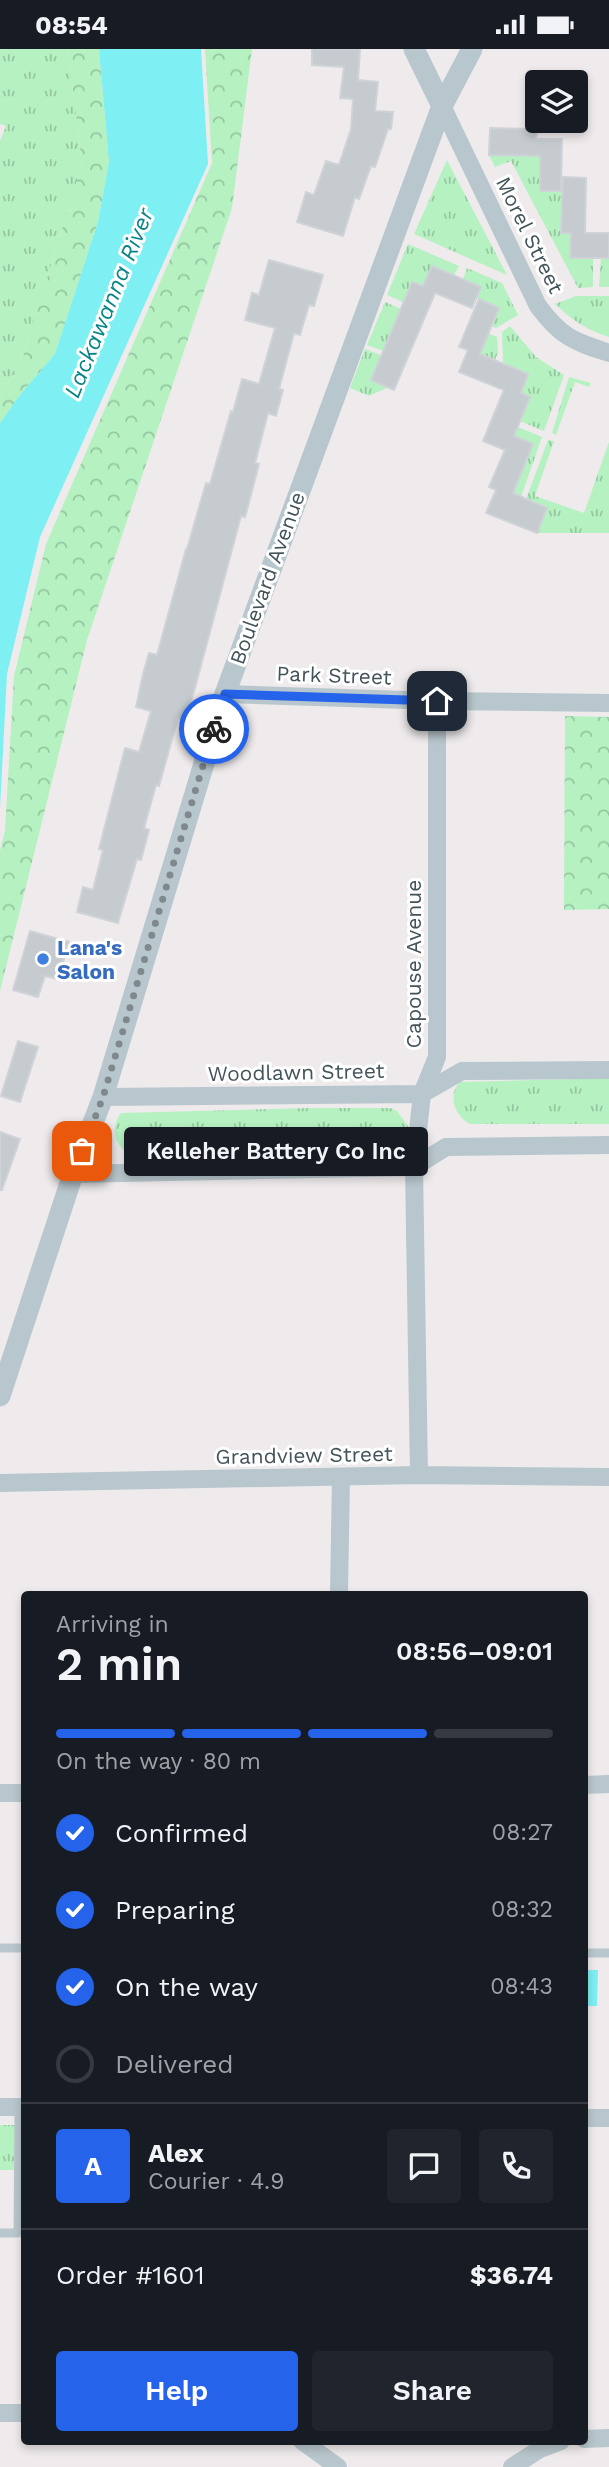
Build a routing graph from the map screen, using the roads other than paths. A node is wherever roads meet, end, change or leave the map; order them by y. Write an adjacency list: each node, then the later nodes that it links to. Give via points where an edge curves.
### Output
1 (414, 49): 3 (street)
2 (472, 49): 3 (street, Boulevard Avenue)
3 (442, 106): 4 (street, Morel Street, via 538,306 555,328 572,340); 5 (street, Boulevard Avenue)
4 (609, 353)
5 (225, 694): 6 (street, Park Street); 10 (street, Boulevard Avenue)
6 (437, 701): 7 (street, Park Street); 9 (street, Capouse Avenue, via 437,1057)
7 (609, 703)
8 (609, 1070): 9 (street, Woodlawn Street, via 462,1071)
9 (422, 1094): 10 (street, Woodlawn Street); 12 (street, Capouse Avenue)
10 (103, 1097): 13 (street, Boulevard Avenue)
11 (609, 1145): 12 (street, via 446,1147)
12 (414, 1167): 13 (street); 15 (street, Capouse Avenue)
13 (73, 1174): 14 (street, Boulevard Avenue)
14 (0, 1396)
15 (419, 1475): 16 (street, Grandview Street); 17 (street, Grandview Street)
16 (341, 1477): 18 (street, Grandview Street); 19 (street)
17 (609, 1477)
18 (0, 1483)
19 (340, 1591)
20 (609, 1784): 21 (street)
21 (588, 1785)
22 (0, 1793): 23 (street)
23 (21, 1793)
24 (0, 1948): 25 (lane)
25 (21, 1948)
26 (588, 1953): 27 (lane)
27 (609, 1953)
28 (0, 2107): 29 (street)
29 (21, 2107)
30 (588, 2118): 31 (street)
31 (609, 2118)
32 (21, 2138): 33 (lane, via 18,2233)
33 (0, 2234)
34 (0, 2413): 35 (street)
35 (21, 2413)
36 (609, 2438): 37 (street)
37 (588, 2439)
38 (307, 2445): 41 (street)
39 (332, 2445): 41 (street)
40 (550, 2445): 42 (street)
41 (336, 2466)
42 (512, 2467)

